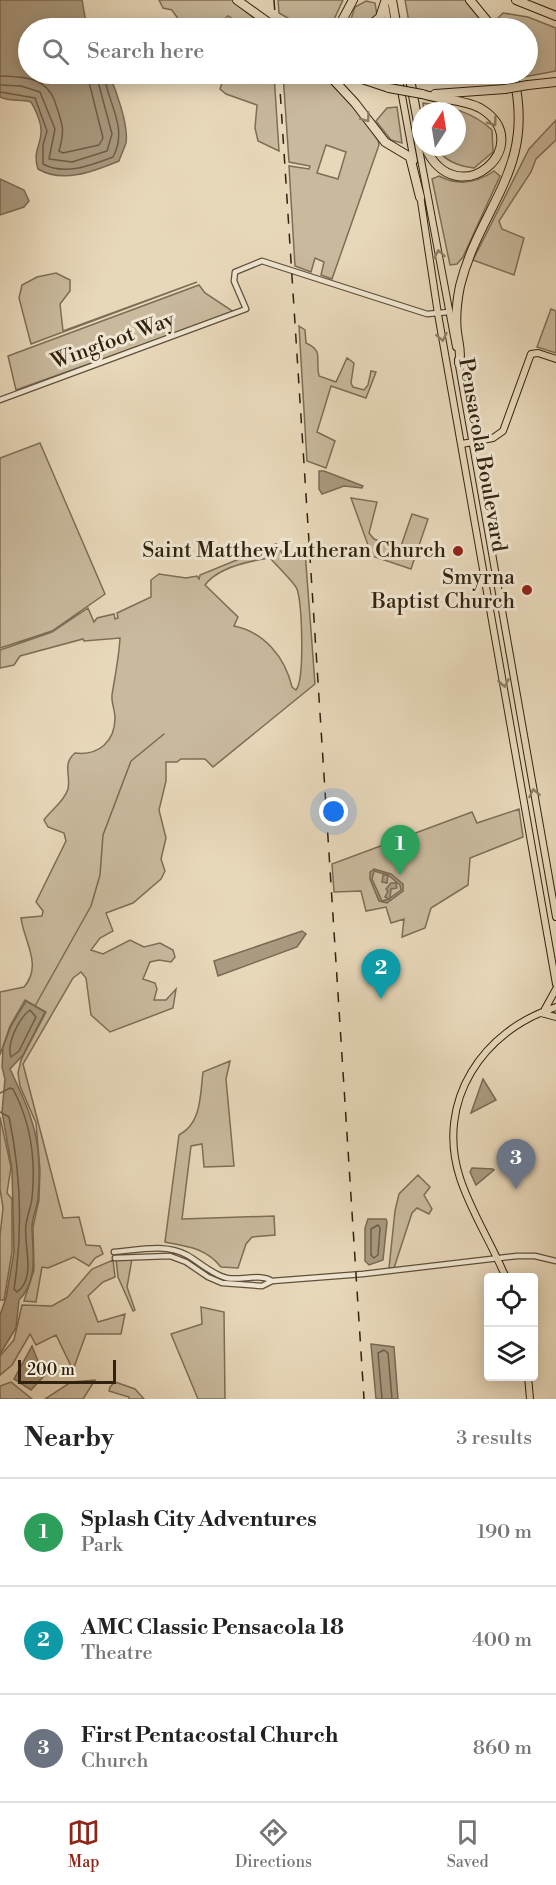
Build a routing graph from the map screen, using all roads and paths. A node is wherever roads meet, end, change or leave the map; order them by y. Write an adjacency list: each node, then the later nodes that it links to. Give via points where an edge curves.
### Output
1 (237, 0): 8 (highway)
2 (353, 0): 9 (highway)
3 (470, 0): 13 (highway)
4 (516, 0): 7 (highway)
5 (528, 0): 7 (highway)
6 (387, 1): 10 (highway); 11 (main road); 12 (highway)
7 (556, 15)
8 (261, 18)
9 (343, 18)
10 (379, 18)
11 (388, 18)
12 (394, 18)
13 (485, 18)
14 (556, 82): 23 (highway, bridge, via 461,94)
15 (337, 84): 28 (highway, one-way to 28, via 385,142 410,157)
16 (377, 84): 22 (highway)
17 (381, 84): 22 (highway)
18 (400, 84): 28 (main road, Pensacola Boulevard)
19 (409, 84): 24 (highway)
20 (409, 84): 31 (main road, Pensacola Boulevard, one-way to 20)
21 (515, 84): 34 (highway, via 516,147 498,201 462,280 456,318 460,357)
22 (389, 88): 23 (highway, bridge)
23 (422, 94): 25 (highway, one-way to 25)
24 (413, 102)
25 (453, 102)
26 (466, 105): 27 (highway, one-way to 27, via 481,109 494,120 501,139 493,164 481,173 455,175)
27 (431, 156)
28 (420, 197): 32 (main road, Pensacola Boulevard)
29 (242, 300): 30 (street); 30 (street, Wingfoot Way, via 246,309); 32 (street, via 234,281 237,270 267,261 427,314)
30 (238, 312): 36 (street, Wingfoot Way)
31 (449, 312): 32 (street); 34 (main road, Pensacola Boulevard)
32 (438, 314): 34 (main road, via 448,322); 35 (main road, Pensacola Boulevard, one-way to 35)
33 (556, 359): 37 (main road, via 531,354 503,431 494,438)
34 (457, 363): 35 (main road); 37 (main road, Pensacola Boulevard)
35 (447, 364): 38 (main road, Pensacola Boulevard)
36 (0, 400)
37 (473, 442): 38 (main road); 39 (main road, Pensacola Boulevard)
38 (462, 444): 40 (main road, Pensacola Boulevard)
39 (499, 593): 40 (main road); 41 (main road, Pensacola Boulevard)
40 (488, 595): 42 (main road, Pensacola Boulevard)
41 (506, 636): 42 (main road); 43 (main road, Pensacola Boulevard)
42 (496, 638): 44 (main road, Pensacola Boulevard, one-way to 44)
43 (520, 711): 44 (main road); 45 (main road, Pensacola Boulevard, one-way to 43)
44 (509, 713): 46 (main road, Pensacola Boulevard)
45 (556, 917)
46 (546, 928): 47 (main road); 48 (main road, Pensacola Boulevard)
47 (556, 961)
48 (556, 984)
49 (556, 989): 51 (main road)
50 (556, 1007): 51 (main road)
51 (540, 1013): 52 (main road); 53 (main road, via 503,1034 480,1056 462,1090 454,1119 460,1177)
52 (556, 1017)
53 (498, 1259): 54 (street, via 529,1256); 55 (main road); 56 (street)
54 (556, 1261)
55 (504, 1273)
56 (272, 1281): 56 (street, via 266,1277 243,1280 220,1276 170,1249 114,1255 170,1256 222,1283 262,1286)
57 (528, 1381): 58 (main road)
58 (530, 1399)

